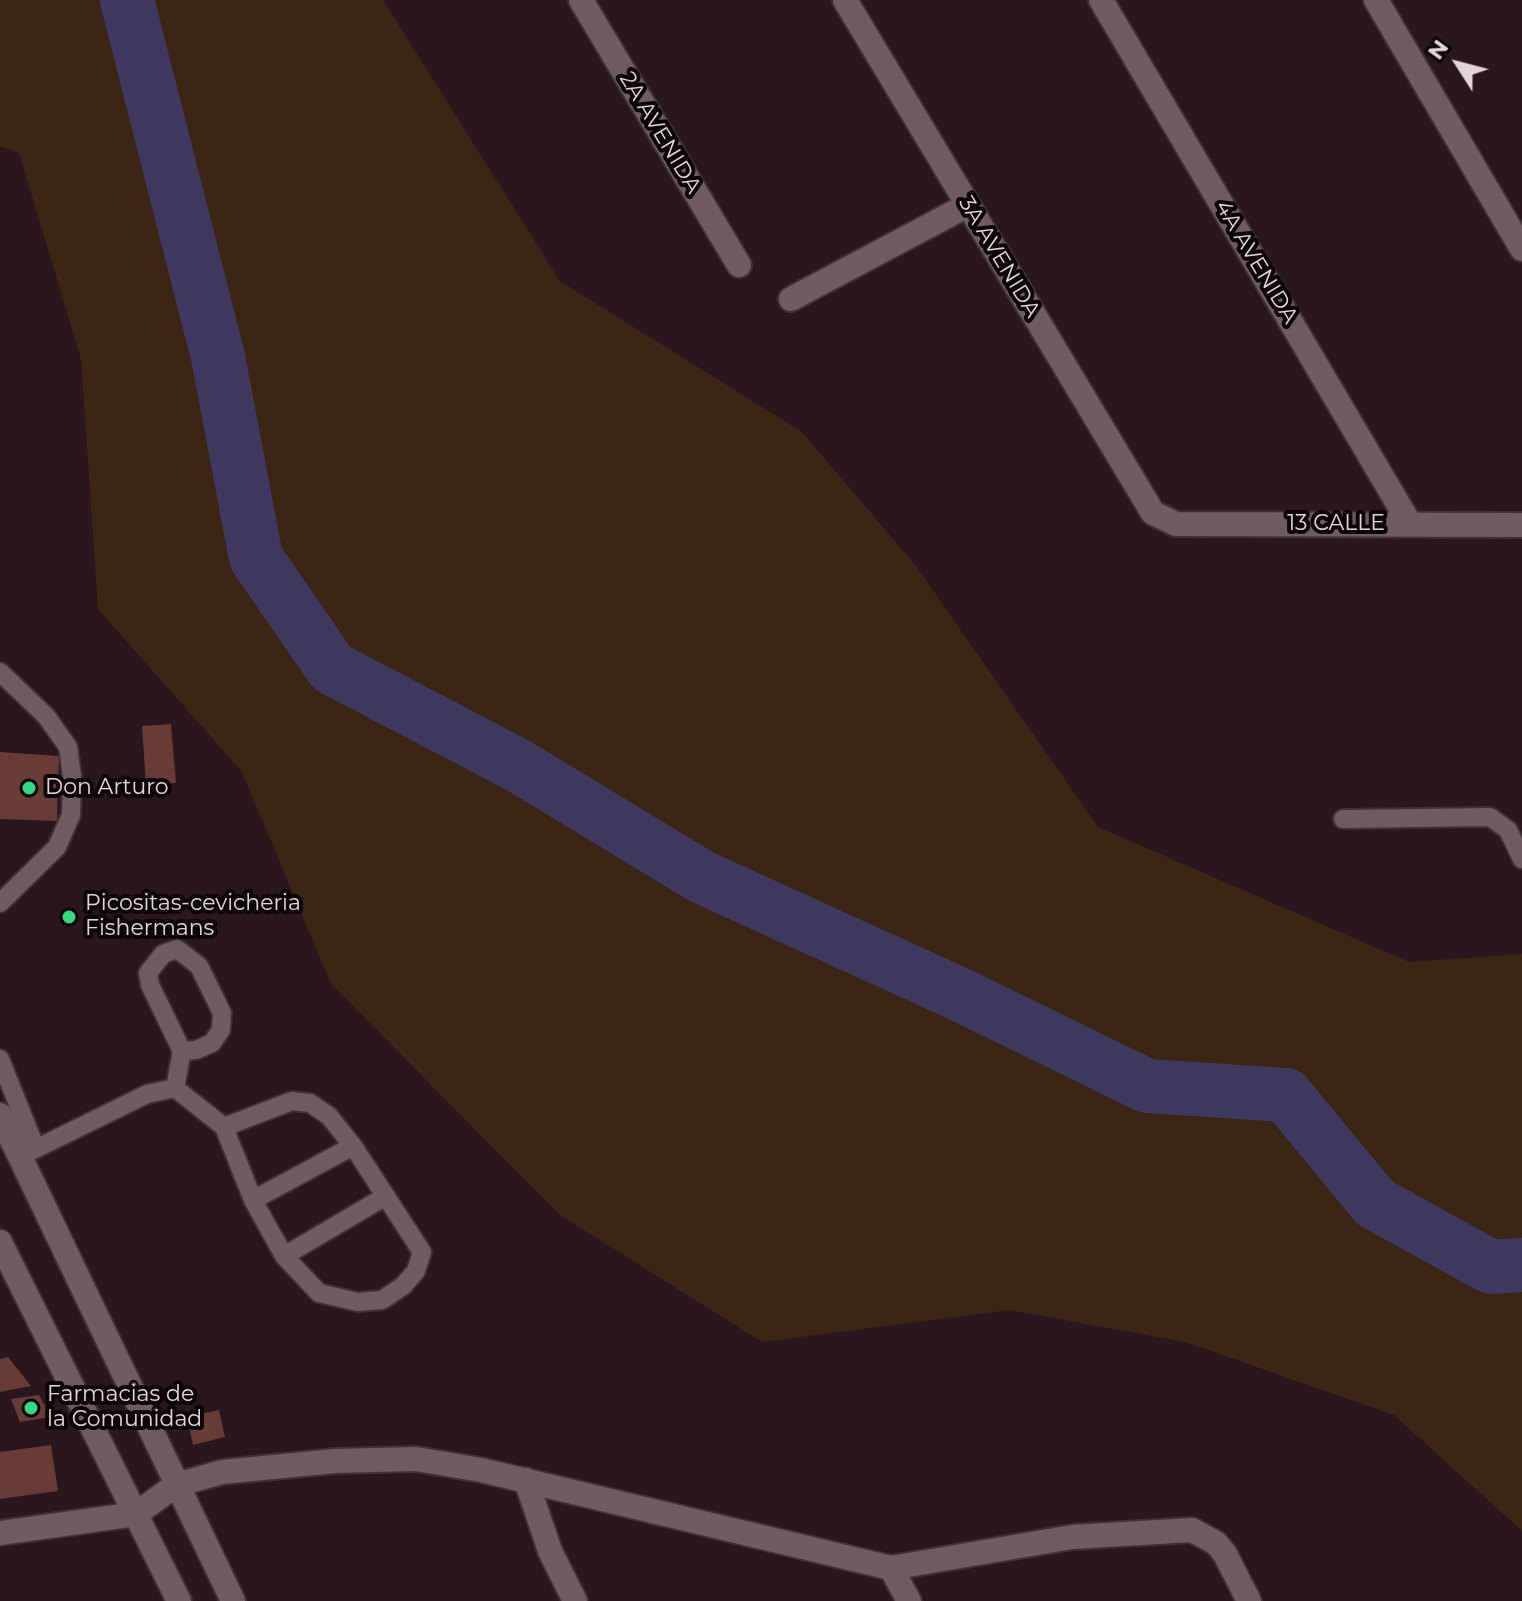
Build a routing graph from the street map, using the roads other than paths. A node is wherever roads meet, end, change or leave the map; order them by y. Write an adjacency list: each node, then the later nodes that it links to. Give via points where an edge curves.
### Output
1 (581, 0): 7 (street, 2A AVENIDA)
2 (845, 0): 5 (street, 3A AVENIDA)
3 (1101, 0): 10 (street, 4A AVENIDA)
4 (1376, 0): 6 (street)
5 (968, 205): 8 (street); 9 (street, 3A AVENIDA)
6 (1522, 249)
7 (739, 265)
8 (791, 299)
9 (1153, 513): 10 (street, 13 CALLE, via 1176,524)
10 (1410, 524): 11 (street, 13 CALLE)
11 (1522, 525)
12 (0, 672): 15 (lane, via 46,716 68,747 72,776 71,815 57,847)
13 (1343, 819): 14 (lane, via 1490,817 1508,830)
14 (1522, 859)
15 (0, 903)
16 (182, 1051): 16 (lane, via 148,973 163,954 177,949 199,966 222,1013 221,1030 212,1043); 18 (lane)
17 (0, 1059): 22 (lane)
18 (175, 1088): 20 (lane); 22 (lane, via 147,1094)
19 (0, 1115): 22 (street)
20 (224, 1127): 21 (lane, via 292,1101 310,1103 329,1116); 24 (lane)
21 (353, 1146): 23 (lane); 24 (lane)
22 (27, 1153): 28 (street)
23 (386, 1196): 26 (lane); 26 (lane, via 422,1252 416,1271 382,1300 358,1302 319,1293)
24 (253, 1200): 26 (lane)
25 (0, 1242): 29 (street)
26 (284, 1256)
27 (526, 1480): 28 (street, via 416,1459 222,1472); 31 (street); 34 (street, via 550,1551)
28 (176, 1485): 29 (street); 33 (street)
29 (136, 1514): 30 (street); 32 (street)
30 (0, 1533)
31 (891, 1568): 35 (street); 36 (street, via 1072,1537 1192,1530 1216,1543)
32 (179, 1601)
33 (233, 1601)
34 (575, 1601)
35 (909, 1601)
36 (1249, 1601)

